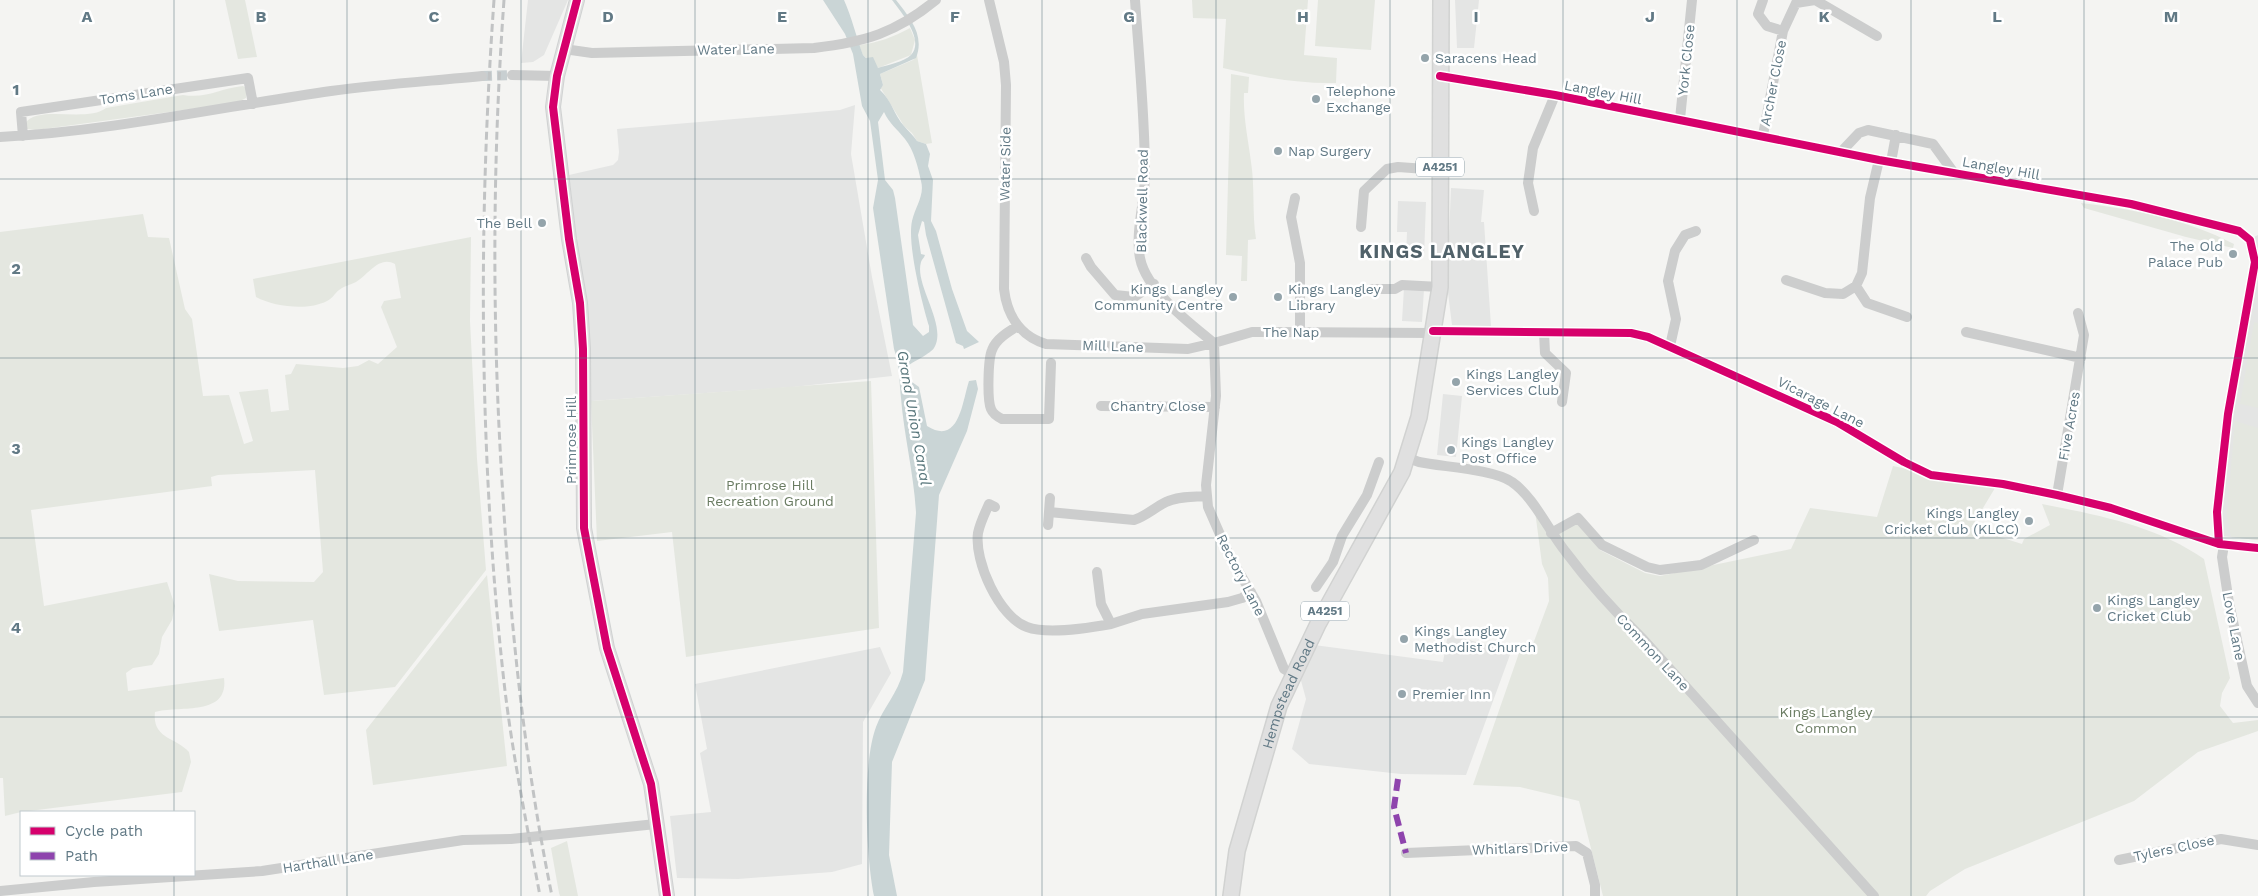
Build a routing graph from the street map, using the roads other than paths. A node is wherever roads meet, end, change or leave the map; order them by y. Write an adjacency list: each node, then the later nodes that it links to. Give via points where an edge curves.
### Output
1 (578, 0): 11 (street, Primrose Hill)
2 (936, 0): 11 (street, Water Lane, via 905,24 866,40 841,45 592,53)
3 (989, 0): 40 (street, Water Side, via 1004,62 1006,85 1004,289 1010,315)
4 (1135, 0): 34 (street, Blackwell Road, via 1145,176 1140,258)
5 (1441, 0): 15 (main road, A4251)
6 (1692, 0): 18 (street, York Close)
7 (1763, 0): 9 (street, Archer Close, via 1758,14 1767,26)
8 (1795, 2): 9 (street, Archer Close); 10 (street, Archer Close, via 1815,0)
9 (1783, 31): 20 (street, Archer Close)
10 (1877, 36)
11 (564, 49): 14 (street, Primrose Hill)
12 (512, 75): 14 (street)
13 (482, 76): 17 (street, Toms Lane, via 332,91)
14 (557, 76): 72 (street, Primrose Hill, via 555,127 581,312 584,528 607,648 648,775)
15 (1440, 76): 16 (street, Langley Hill); 26 (main road, A4251)
16 (1555, 95): 18 (street, Langley Hill); 29 (street, via 1533,148 1528,183)
17 (253, 104): 21 (street, Toms Lane); 21 (street, Toms Lane, via 248,78 21,112)
18 (1680, 120): 20 (street, Langley Hill)
19 (1896, 134): 23 (street, via 1868,130 1860,133); 25 (street); 27 (street, via 1934,144)
20 (1763, 135): 23 (street, Langley Hill)
21 (23, 136): 22 (street, Toms Lane)
22 (0, 137)
23 (1841, 152): 24 (street, Langley Hill)
24 (1879, 160): 25 (street, Langley Hill); 35 (street, via 1870,198 1862,273)
25 (1891, 162): 27 (street, Langley Hill)
26 (1440, 170): 30 (street, via 1388,169 1364,191); 36 (main road, A4251)
27 (1954, 173): 64 (street, Langley Hill, via 2139,206 2239,230 2250,240 2254,262 2228,414 2217,512)
28 (1295, 198): 41 (street, via 1291,217 1300,263)
29 (1534, 211)
30 (1361, 227)
31 (1696, 231): 46 (street, via 1685,234 1668,281 1676,320)
32 (1086, 258): 34 (street, via 1115,295 1134,297)
33 (1786, 280): 35 (street, via 1825,293 1843,294)
34 (1154, 284): 45 (street, Blackwell Road, via 1176,312)
35 (1856, 286): 39 (street, via 1867,303)
36 (1440, 288): 37 (street, via 1402,285 1394,289); 42 (main road, A4251)
37 (1372, 289)
38 (2078, 313): 47 (street, Five Acres, via 2084,335)
39 (1906, 316)
40 (1018, 326): 45 (street, Mill Lane, via 1035,341 1046,344 1188,349); 48 (street, via 992,349 989,360 991,409 1002,419 1048,423)
41 (1300, 332): 42 (street, The Nap); 45 (street, The Nap, via 1252,332)
42 (1433, 332): 43 (street, Vicarage Lane); 52 (main road, Hempstead Road / A4251, via 1420,417)
43 (1544, 332): 46 (street, Vicarage Lane, via 1631,333); 49 (street, via 1545,353 1566,373)
44 (1966, 332): 47 (street)
45 (1214, 343): 51 (street)
46 (1670, 346): 54 (street, Vicarage Lane, via 1837,422 1931,475)
47 (2080, 358): 54 (street, Five Acres)
48 (1051, 363)
49 (1562, 402)
50 (1101, 406): 51 (street, Chantry Close)
51 (1215, 407): 55 (street)
52 (1408, 458): 61 (street, Common Lane, via 1483,472 1511,481 1525,493); 62 (main road, Hempstead Road / A4251)
53 (1379, 462): 60 (street, via 1367,495)
54 (2058, 495): 64 (street, Vicarage Lane, via 2111,508)
55 (1206, 496): 58 (street, via 1176,498 1134,520); 68 (street, Rectory Lane, via 1229,555)
56 (1050, 498): 58 (street)
57 (989, 504): 69 (street, via 978,532 981,562 995,595 1014,618 1026,627 1039,630)
58 (1049, 512): 59 (street)
59 (1048, 525)
60 (1347, 530): 62 (street); 67 (street, via 1328,573)
61 (1551, 533): 63 (street, via 1578,518 1602,546 1660,570 1701,565); 80 (street, Common Lane, via 1608,606 1643,639)
62 (1365, 540): 70 (main road, Hempstead Road / A4251)
63 (1754, 540)
64 (2222, 544): 65 (street, Vicarage Lane); 71 (street, Love Lane, via 2229,603 2247,686)
65 (2258, 548)
66 (1097, 572): 69 (street, via 1101,604)
67 (1316, 587)
68 (1251, 592): 69 (street, via 1228,602 1142,614); 70 (street, Rectory Lane, via 1284,669)
69 (1111, 624)
70 (1294, 675): 78 (main road, Hempstead Road / A4251, via 1279,706 1240,841)
71 (2258, 703)
72 (656, 824): 76 (street, Harthall Lane, via 511,839 463,840 262,871); 77 (street, Primrose Hill)
73 (2258, 845): 75 (street, Tylers Close, via 2221,838)
74 (1406, 853): 79 (street, Whitlars Drive, via 1576,846 1587,852)
75 (2119, 860)
76 (0, 891)
77 (667, 896)
78 (1231, 896)
79 (1595, 896)
80 (1874, 896)

